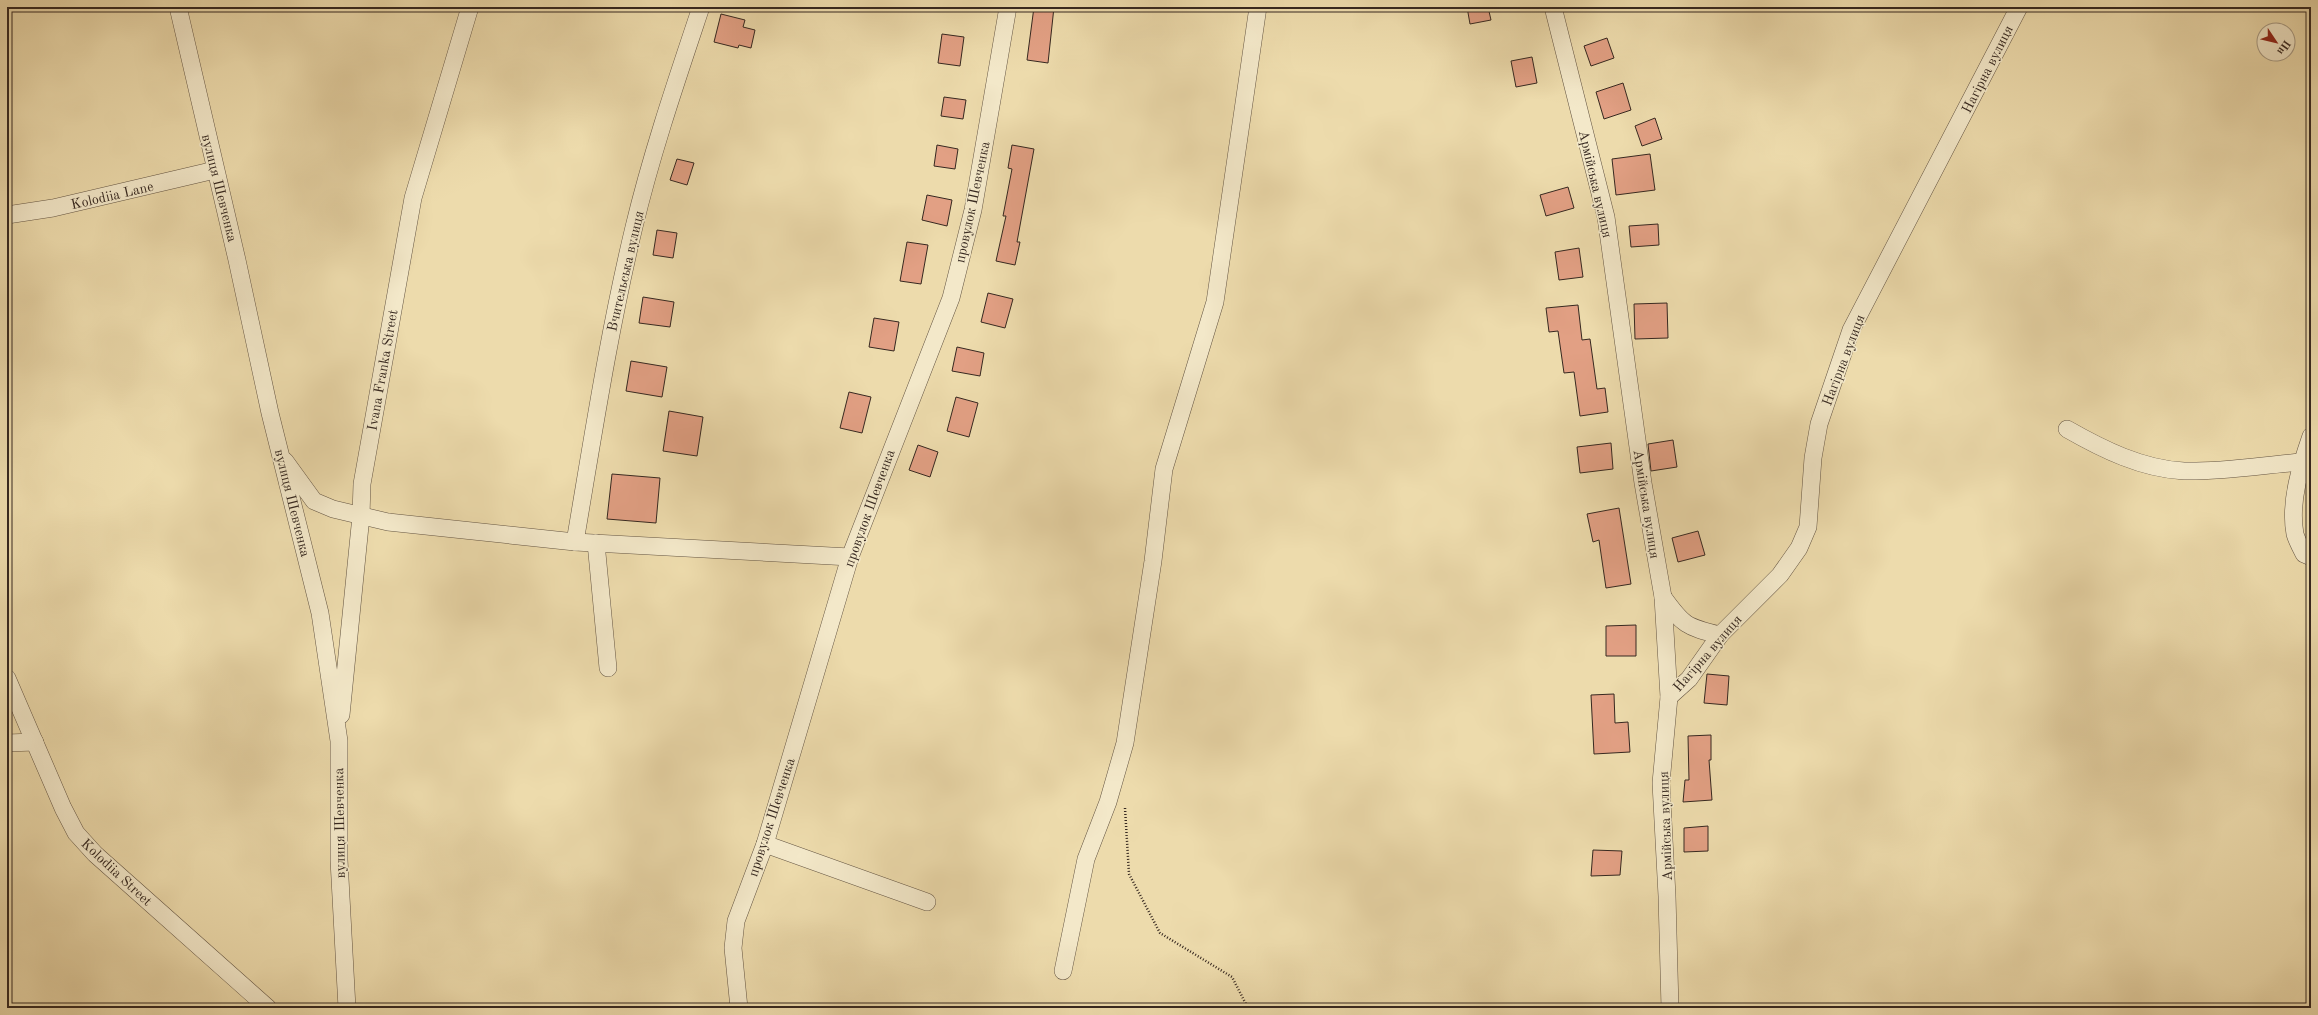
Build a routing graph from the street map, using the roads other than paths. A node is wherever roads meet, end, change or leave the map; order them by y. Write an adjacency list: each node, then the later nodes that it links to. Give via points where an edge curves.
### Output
1 (178, 7): 8 (street, вулиця Шевченка)
2 (470, 7): 14 (street, Ivana Franka Street, via 413,198 362,484)
3 (701, 7): 15 (street, Вчительська вулиця, via 668,108 634,226 609,340)
4 (1008, 7): 17 (street, провулок Шевченка, via 973,210 950,298)
5 (1258, 7): 29 (street, via 1215,302 1164,469 1153,561 1125,743 1108,802 1086,859)
6 (1553, 7): 19 (street, Армійська вулиця, via 1606,217 1643,484)
7 (2019, 7): 20 (street, Нагірна вулиця, via 1851,330 1819,424 1812,458 1808,527 1799,548 1780,575)
8 (215, 170): 9 (street, Kolodiia Lane, via 67,205); 12 (street, вулиця Шевченка)
9 (7, 215)
10 (2067, 429): 13 (street, via 2122,457 2183,471)
11 (2311, 436): 13 (street)
12 (280, 454): 14 (street, via 314,501); 24 (street, вулиця Шевченка, via 320,613)
13 (2302, 462): 18 (street, via 2295,509 2296,534 2304,554)
14 (361, 516): 15 (street, via 388,522); 24 (street, Ivana Franka Street)
15 (575, 542): 16 (street)
16 (596, 543): 17 (street); 21 (street)
17 (850, 557): 27 (street, провулок Шевченка)
18 (2311, 557)
19 (1663, 597): 20 (street, via 1678,619 1696,629); 23 (street, Армійська вулиця)
20 (1720, 635): 23 (street, Нагірна вулиця, via 1689,679)
21 (608, 668)
22 (7, 678): 25 (street, Kolodiia Street)
23 (1669, 697): 33 (street, Армійська вулиця, via 1661,783)
24 (339, 741): 30 (street, вулиця Шевченка, via 339,860)
25 (34, 742): 26 (street); 31 (street, Kolodiia Street, via 76,833 95,854)
26 (7, 743)
27 (765, 844): 28 (street); 32 (street, провулок Шевченка, via 736,921 733,948)
28 (927, 902)
29 (1062, 971)
30 (345, 1006)
31 (268, 1008)
32 (739, 1008)
33 (1670, 1008)

